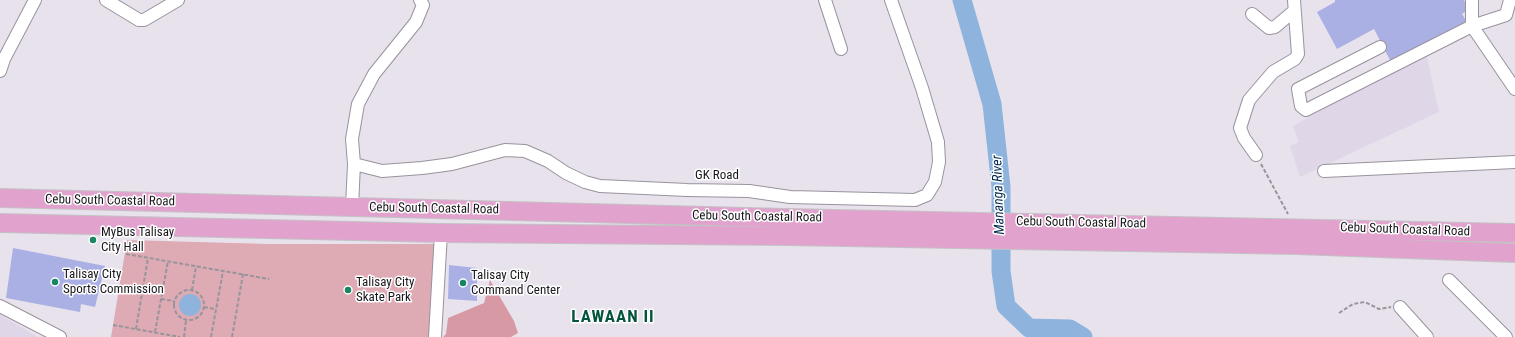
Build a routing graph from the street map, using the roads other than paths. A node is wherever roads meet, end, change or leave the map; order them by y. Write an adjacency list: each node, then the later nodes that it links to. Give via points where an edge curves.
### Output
1 (35, 0): 14 (street)
2 (106, 0): 3 (street, via 139,20 144,20)
3 (178, 0)
4 (420, 0): 19 (street, via 423,5 416,22 374,74 358,104 352,139)
5 (825, 0): 13 (street)
6 (890, 0): 19 (street, GK Road, via 922,88 938,142 939,162 935,182 927,195 915,200 790,197 748,191 600,186 584,182 548,161 525,152 505,150 452,164 422,168 382,171)
7 (1472, 0): 11 (street)
8 (1510, 0): 11 (street, via 1506,15)
9 (1292, 4): 10 (street, via 1275,27 1269,28); 17 (street, via 1298,54 1295,59 1273,72 1249,100 1240,128)
10 (1252, 14)
11 (1472, 26): 12 (street, via 1306,110 1301,106 1298,89); 16 (street)
12 (1380, 47)
13 (841, 49)
14 (2, 58): 15 (street)
15 (0, 71)
16 (1514, 86)
17 (1256, 155)
18 (1515, 162): 20 (street)
19 (354, 164): 22 (street)
20 (1324, 171)
21 (0, 198): 22 (highway, Cebu South Coastal Road)
22 (352, 206): 25 (highway, Cebu South Coastal Road, via 786,218 1292,221)
23 (0, 223): 24 (highway, Cebu South Coastal Road)
24 (441, 233): 26 (highway, Cebu South Coastal Road, via 1296,245); 31 (street)
25 (1515, 233)
26 (1515, 253)
27 (1449, 280): 33 (street)
28 (0, 306): 30 (street)
29 (1400, 307): 32 (street)
30 (60, 337)
31 (435, 337)
32 (1427, 337)
33 (1506, 337)

